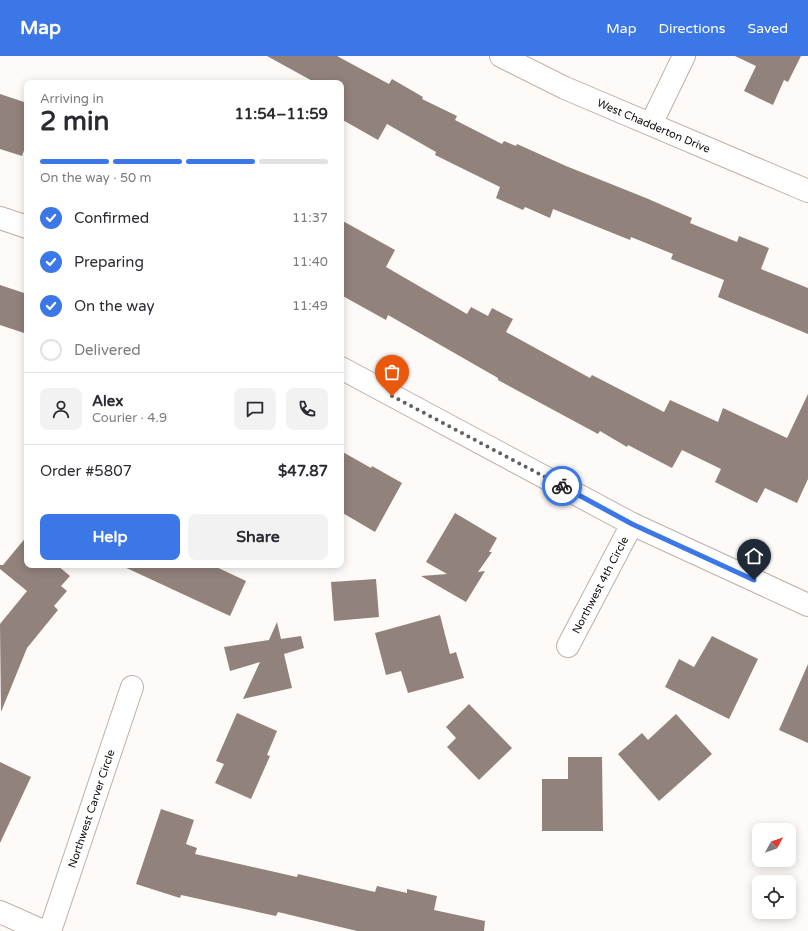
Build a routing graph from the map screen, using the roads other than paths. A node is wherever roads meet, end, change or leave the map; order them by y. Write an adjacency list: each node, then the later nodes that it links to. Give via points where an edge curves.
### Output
1 (502, 56): 3 (street, West Chadderton Drive, via 565,88)
2 (684, 56): 3 (street)
3 (651, 124): 4 (street, West Chadderton Drive)
4 (808, 191)
5 (0, 218): 6 (street)
6 (24, 226)
7 (344, 370): 8 (street)
8 (632, 524): 9 (street); 10 (street, Northwest 4th Circle)
9 (808, 605)
10 (568, 646)
11 (132, 687): 14 (street, Northwest Carver Circle)
12 (0, 912): 13 (street)
13 (43, 931)
14 (50, 931)

